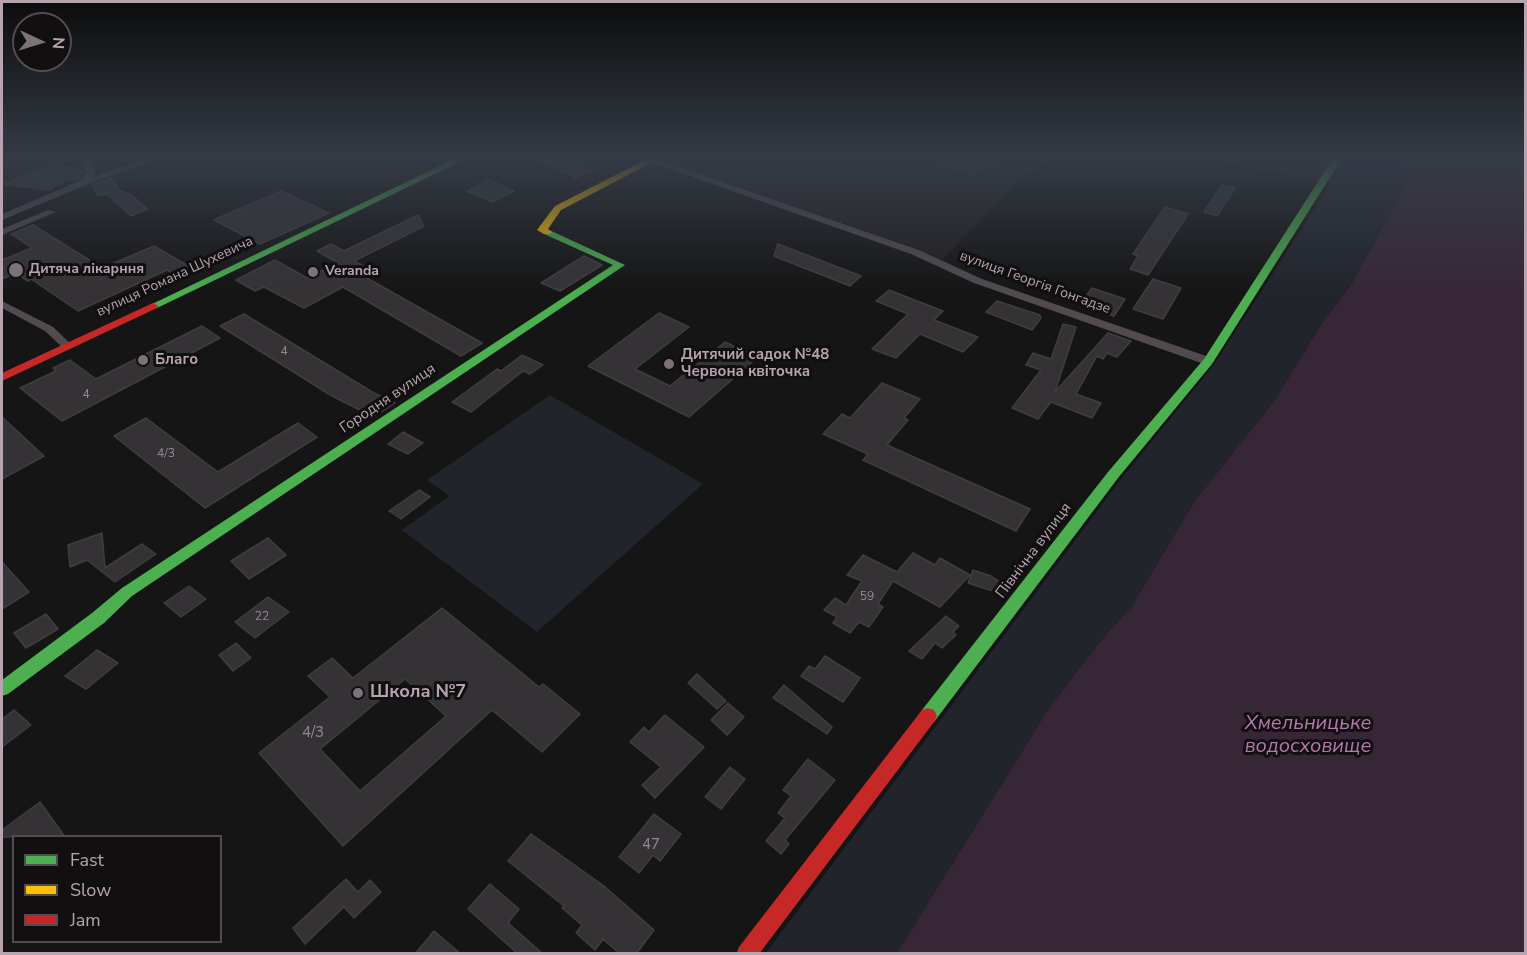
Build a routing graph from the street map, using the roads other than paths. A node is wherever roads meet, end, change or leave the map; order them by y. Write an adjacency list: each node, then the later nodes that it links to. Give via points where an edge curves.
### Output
1 (34, 205): 7 (street)
2 (366, 205): 10 (street, вулиця Романа Шухевича)
3 (565, 205): 13 (street, Городня вулиця, via 542,230 620,266 127,592)
4 (777, 205): 11 (street, вулиця Георгія Гонгадзе, via 915,252 978,281)
5 (1308, 205): 11 (street, Північна вулиця)
6 (51, 212): 8 (street)
7 (2, 217)
8 (2, 232)
9 (2, 304): 10 (street, via 49,329)
10 (67, 346): 12 (street, вулиця Романа Шухевича)
11 (1208, 361): 14 (street, Північна вулиця, via 1113,475)
12 (2, 376)
13 (2, 689)
14 (746, 954)

